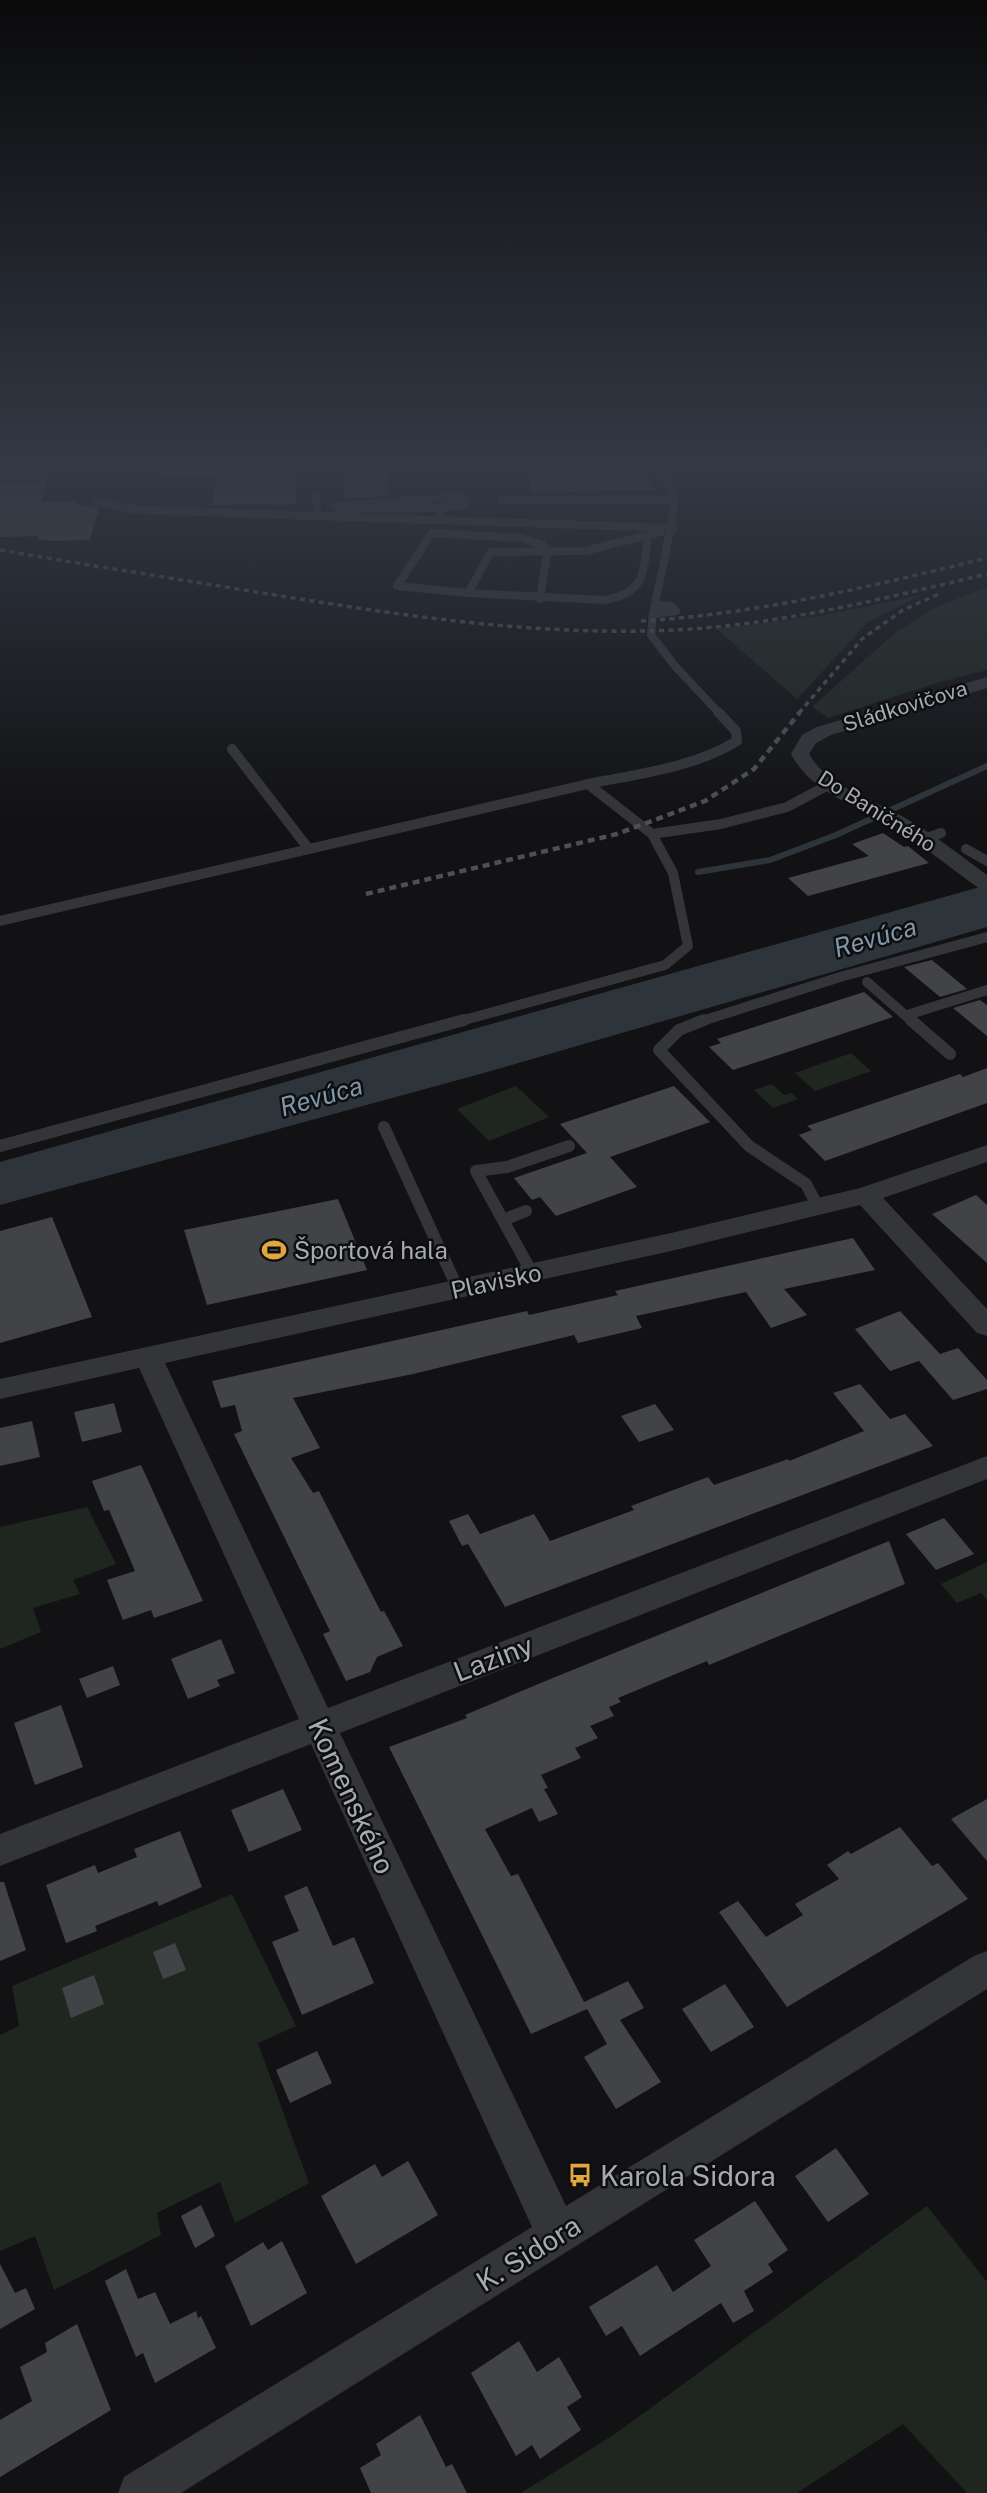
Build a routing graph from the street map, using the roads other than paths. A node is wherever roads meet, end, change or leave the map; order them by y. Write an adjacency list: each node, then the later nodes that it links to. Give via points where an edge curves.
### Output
1 (399, 582): 6 (lane, via 397,586)
2 (474, 582): 6 (lane)
3 (542, 582): 7 (lane)
4 (639, 582): 7 (lane, via 623,597)
5 (660, 582): 8 (lane)
6 (468, 593): 7 (lane)
7 (540, 598)
8 (655, 604): 9 (lane); 9 (lane, via 676,611)
9 (653, 614): 13 (lane, via 651,635 736,731 737,741 727,750 705,757)
10 (987, 682): 11 (street, Sládkovičova)
11 (824, 731): 14 (street, Do Baničného, via 810,739 800,754 808,768)
12 (232, 749): 16 (lane)
13 (588, 784): 15 (lane); 16 (lane)
14 (830, 784): 15 (lane, via 787,807 721,824); 18 (street, Do Baničného, via 932,836)
15 (652, 834): 26 (lane, via 672,865 688,946 665,965)
16 (308, 848): 19 (lane)
17 (966, 849): 18 (lane)
18 (983, 873)
19 (0, 921)
20 (987, 937): 30 (lane, via 700,1021 679,1030 659,1050 749,1146 806,1184)
21 (867, 982): 23 (lane)
22 (987, 990): 23 (lane)
23 (906, 1015): 24 (lane)
24 (950, 1054)
25 (383, 1126): 34 (lane)
26 (0, 1146)
27 (569, 1146): 32 (lane, via 508,1167 476,1171)
28 (987, 1153): 29 (street, Plavisko)
29 (866, 1195): 30 (street, Plavisko); 35 (street)
30 (818, 1207): 33 (street, Plavisko)
31 (526, 1211): 32 (lane)
32 (503, 1220): 33 (lane)
33 (532, 1273): 34 (street, Plavisko)
34 (458, 1289): 36 (street, Plavisko)
35 (987, 1326)
36 (148, 1357): 37 (street, Plavisko); 39 (street, Komenského)
37 (0, 1389)
38 (987, 1467): 39 (street, Laziny)
39 (318, 1726): 40 (street, Laziny); 42 (street, Komenského)
40 (0, 1850)
41 (987, 1968): 42 (street, K. Sidora)
42 (559, 2234): 43 (street, K. Sidora)
43 (140, 2493)

